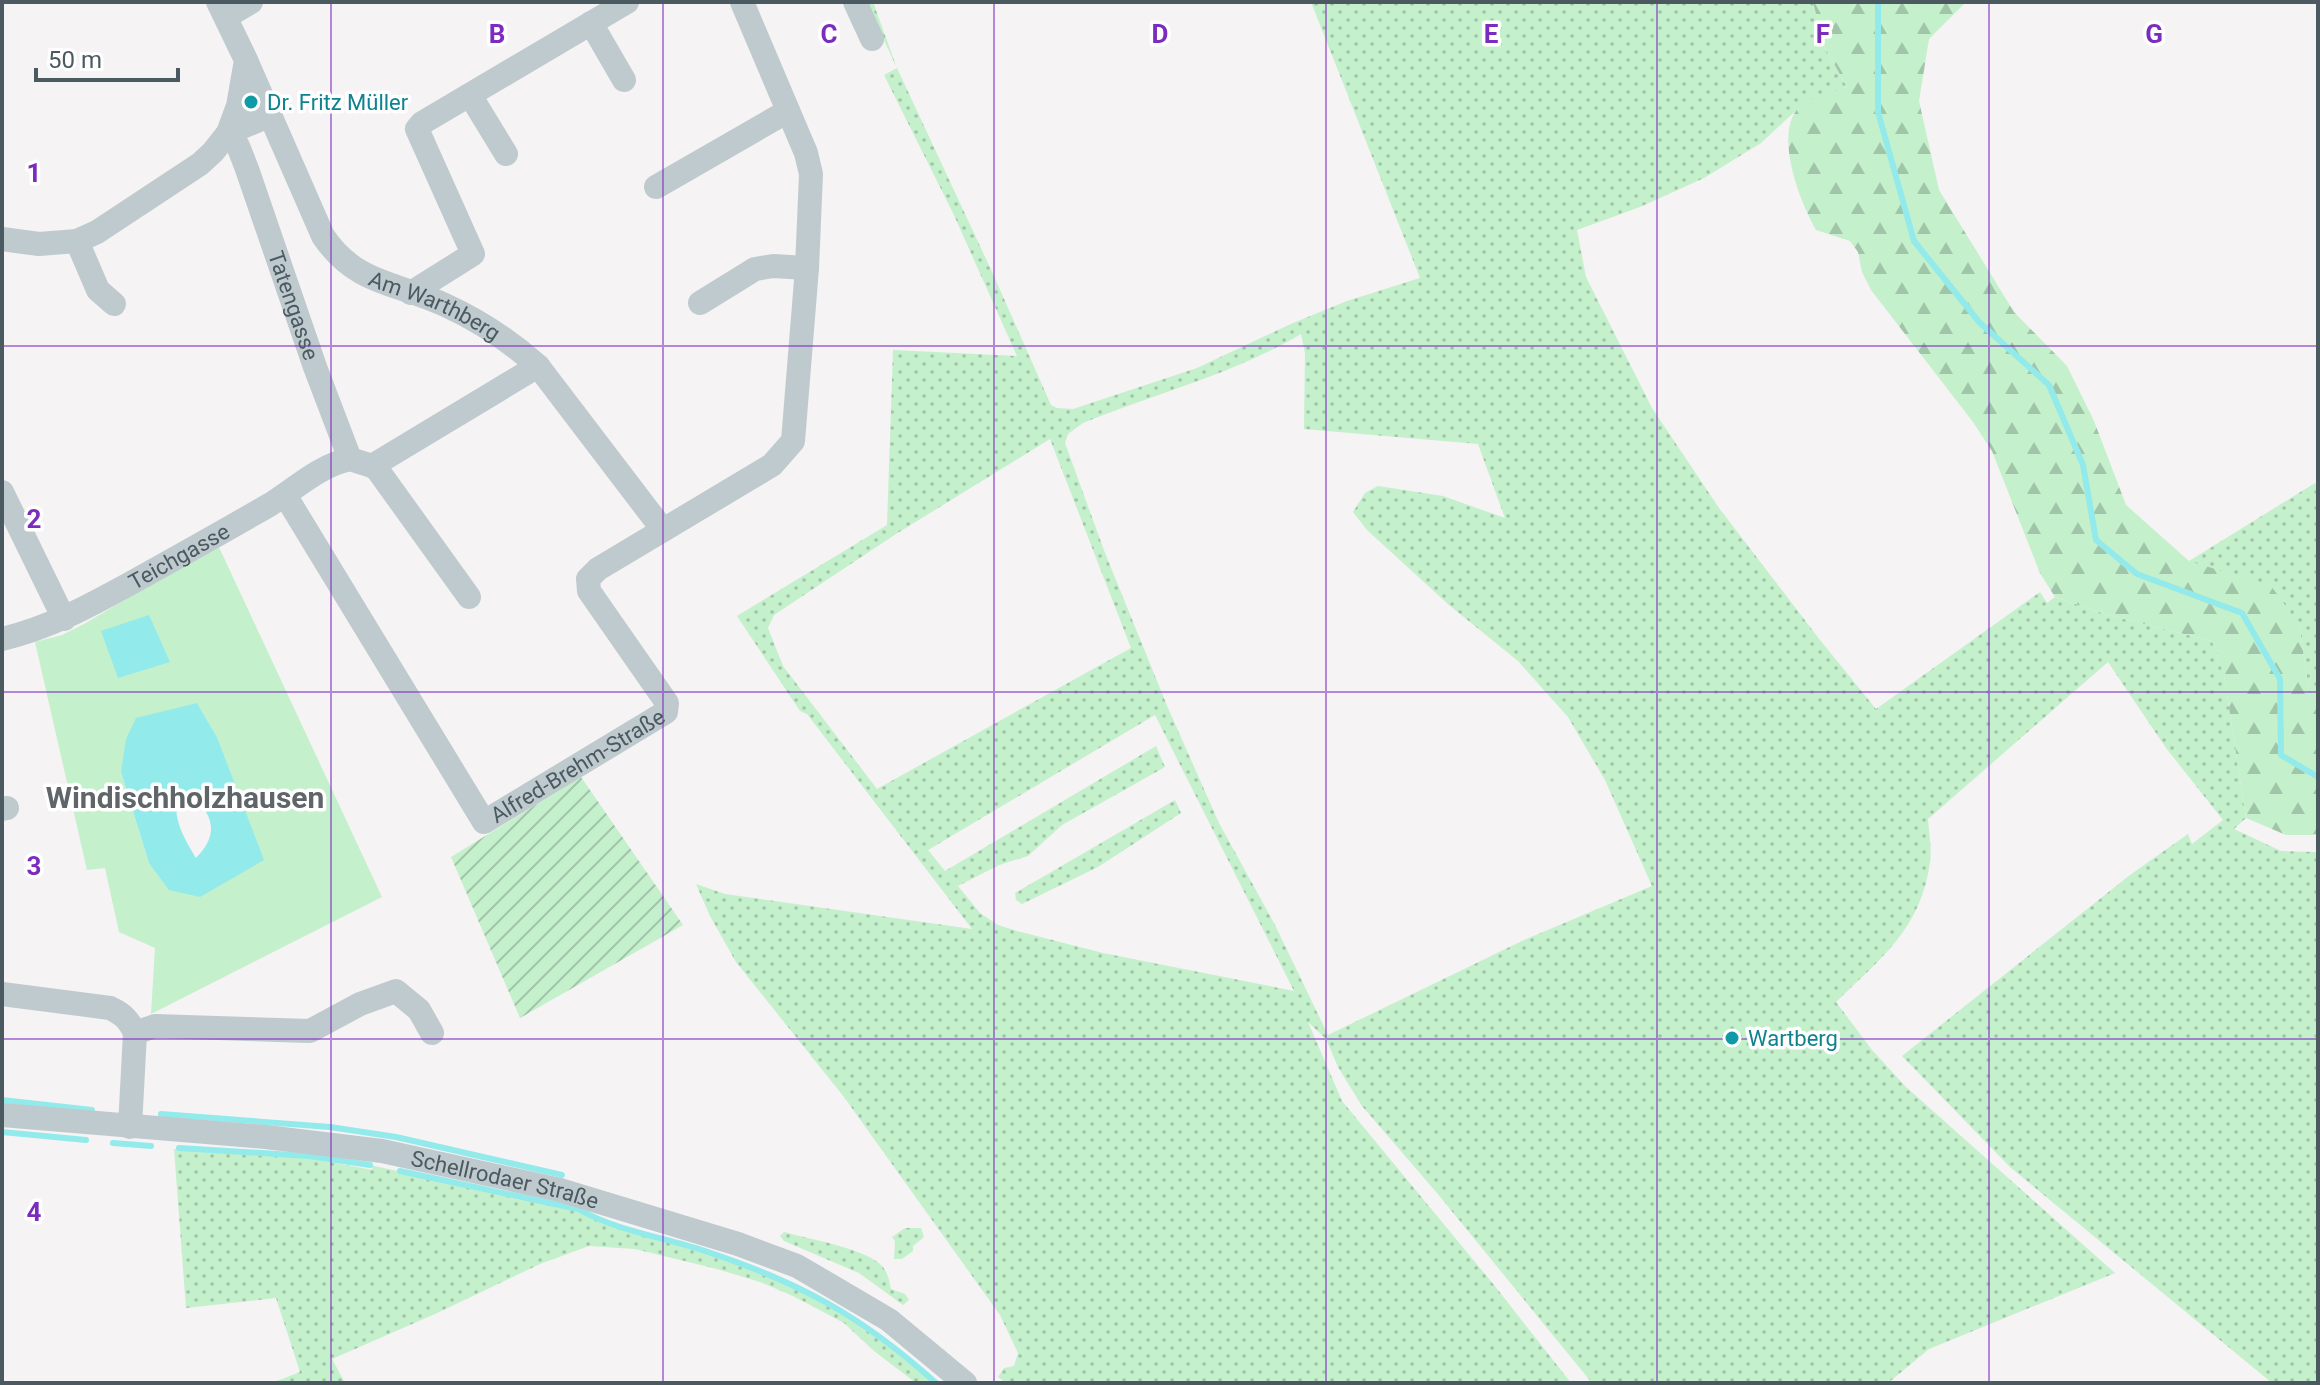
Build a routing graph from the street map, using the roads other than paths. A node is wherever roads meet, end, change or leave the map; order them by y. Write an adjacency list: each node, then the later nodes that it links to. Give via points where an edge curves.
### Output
1 (251, 2): 5 (street)
2 (627, 2): 6 (street)
3 (742, 2): 11 (street, Alfred-Brehm-Straße)
4 (855, 2): 7 (street)
5 (222, 10): 8 (street, Am Warthberg)
6 (591, 23): 9 (street); 10 (street)
7 (872, 39)
8 (246, 60): 12 (street, Am Warthberg); 13 (street)
9 (624, 80)
10 (470, 95): 14 (street); 19 (street, via 417,129 473,254)
11 (788, 111): 15 (street); 18 (street, Alfred-Brehm-Straße, via 809,163)
12 (271, 115): 13 (street); 19 (street, Am Warthberg, via 335,254 351,268)
13 (228, 133): 17 (street, via 200,164); 23 (street, Tatengasse, via 247,169 315,367)
14 (506, 154)
15 (656, 187)
16 (2, 239): 17 (street, via 39,244)
17 (77, 241): 21 (street, via 98,290)
18 (807, 268): 20 (street, via 755,269); 26 (street, Alfred-Brehm-Straße, via 793,441 772,465)
19 (411, 293): 22 (street, Am Warthberg, via 476,323)
20 (700, 303)
21 (114, 304)
22 (538, 366): 23 (street); 26 (street, Am Warthberg)
23 (361, 462): 25 (street, Teichgasse, via 334,463); 27 (street, Tatengasse, via 377,469)
24 (2, 492): 28 (street)
25 (285, 495): 26 (street, Alfred-Brehm-Straße, via 484,822 668,709 589,591 588,579); 28 (street, Teichgasse)
26 (663, 530)
27 (469, 597)
28 (64, 619): 29 (street, Teichgasse)
29 (2, 639)
30 (2, 994): 31 (street, via 110,1008 122,1013)
31 (135, 1033): 32 (street, via 155,1026 310,1031 396,991 419,1010); 34 (street)
32 (432, 1033)
33 (2, 1115): 34 (street, Schellrodaer Straße)
34 (130, 1127): 35 (street, Schellrodaer Straße, via 382,1151 560,1190 650,1216 797,1266 889,1320)
35 (965, 1383)

